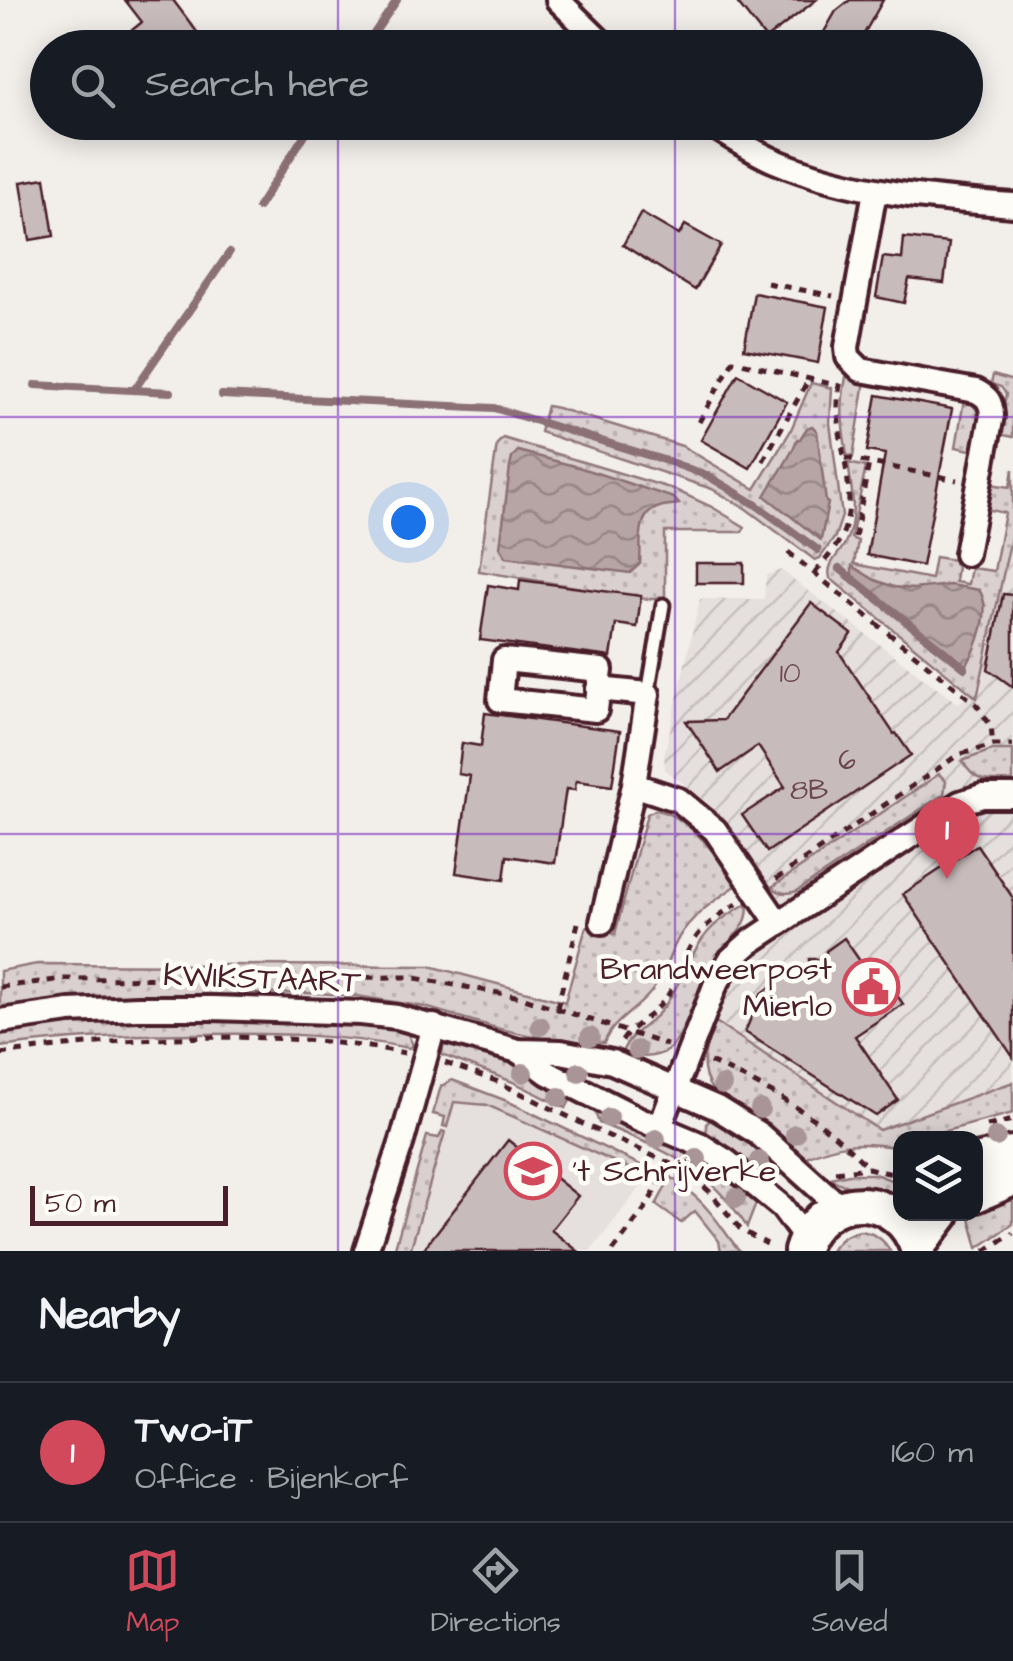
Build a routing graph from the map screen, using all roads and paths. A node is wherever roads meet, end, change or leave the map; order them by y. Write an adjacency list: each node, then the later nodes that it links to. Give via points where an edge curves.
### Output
1 (558, 0): 2 (street)
2 (588, 30)
3 (738, 140): 4 (street, via 772,160)
4 (874, 191): 5 (street); 7 (street)
5 (1013, 205)
6 (768, 283): 7 (path)
7 (856, 300): 8 (street)
8 (848, 357): 10 (path); 15 (street, via 861,370 986,396 992,414)
9 (808, 378): 10 (path); 11 (path, via 732,361); 13 (path)
10 (840, 386): 12 (path)
11 (699, 422)
12 (843, 458): 14 (path); 19 (path, via 844,531)
13 (763, 461)
14 (869, 463): 15 (path); 16 (path)
15 (979, 484): 18 (street)
16 (855, 536)
17 (788, 552): 19 (path)
18 (966, 554)
19 (815, 572): 23 (path, via 976,704)
20 (664, 604): 22 (lane)
21 (598, 689): 22 (street)
22 (648, 694): 24 (street)
23 (993, 745)
24 (634, 785): 26 (street); 27 (street, via 678,800 715,830)
25 (1013, 796): 27 (street, via 960,802)
26 (603, 918): 28 (path, via 582,909)
27 (778, 923): 33 (street, via 730,960)
28 (557, 1008)
29 (0, 1021): 30 (street, KWIKSTAART, via 212,1008 361,1013)
30 (434, 1026): 32 (street, KWIKSTAART); 49 (street)
31 (628, 1031): 33 (path)
32 (518, 1051): 34 (street, KWIKSTAART, via 612,1062); 35 (street, KWIKSTAART, via 548,1073)
33 (689, 1053): 34 (street); 39 (path, via 805,1111)
34 (674, 1088): 35 (street); 43 (street, KWIKSTAART, via 759,1134)
35 (660, 1127): 47 (street, KWIKSTAART, via 726,1160 782,1207)
36 (1013, 1153): 37 (main road)
37 (983, 1159)
38 (672, 1164): 50 (path)
39 (868, 1168)
40 (1013, 1180): 41 (main road)
41 (983, 1192)
42 (893, 1197): 43 (main road)
43 (840, 1207): 47 (main road, via 819,1219)
44 (904, 1221): 48 (main road)
45 (937, 1221): 48 (main road)
46 (1013, 1233): 51 (path)
47 (803, 1244)
48 (917, 1250)
49 (366, 1251)
50 (613, 1251)
51 (986, 1251)

